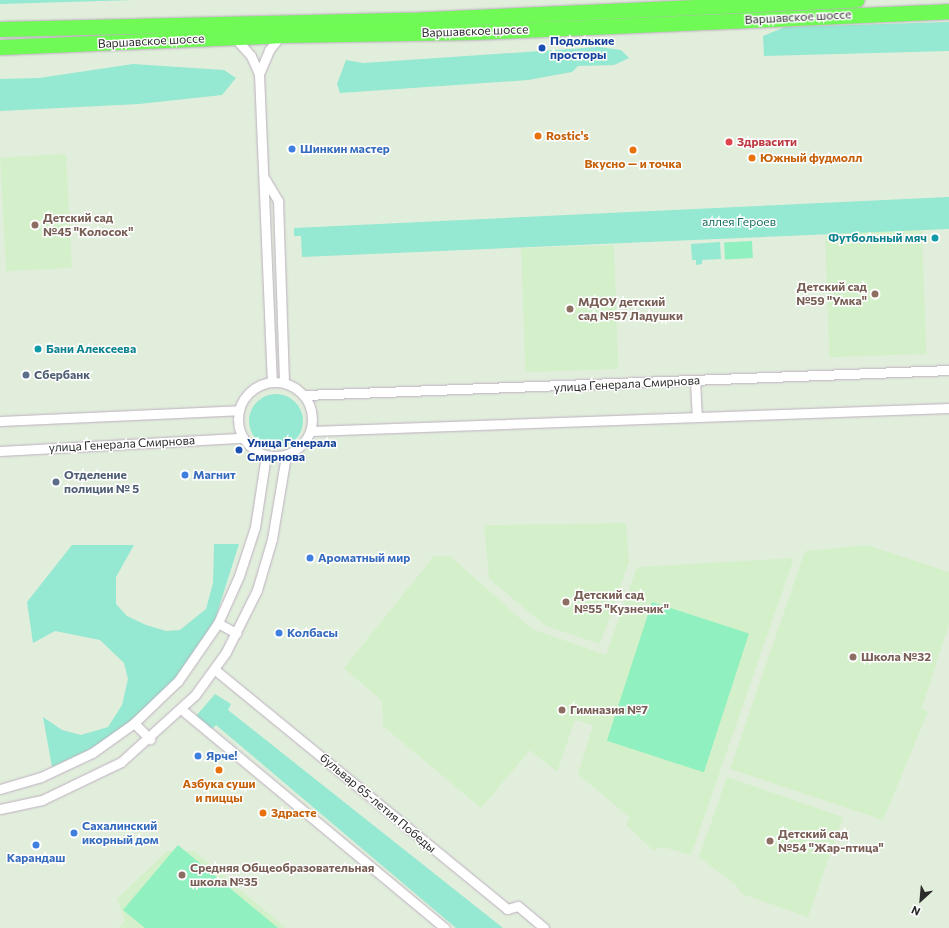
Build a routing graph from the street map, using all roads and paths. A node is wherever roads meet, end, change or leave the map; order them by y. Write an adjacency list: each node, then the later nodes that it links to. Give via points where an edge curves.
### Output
1 (857, 0): 3 (main road, Варшавское шоссе, via 408,20)
2 (949, 11): 4 (main road, Варшавское шоссе, via 474,32)
3 (0, 28)
4 (281, 35): 5 (main road, Варшавское шоссе); 7 (street, via 269,50)
5 (234, 37): 6 (main road, Варшавское шоссе); 7 (street, via 251,56)
6 (0, 47)
7 (259, 74): 8 (street)
8 (265, 178): 9 (street); 10 (street, via 278,201)
9 (267, 226): 10 (street); 12 (street)
10 (279, 226): 14 (street)
11 (949, 370): 13 (street, улица Генерала Смирнова)
12 (272, 381): 14 (street); 17 (street, via 249,392)
13 (695, 381): 15 (street, улица Генерала Смирнова); 18 (street)
14 (284, 382): 15 (street)
15 (305, 395): 20 (street, via 312,412)
16 (949, 408): 18 (street)
17 (239, 410): 19 (street); 21 (street, via 239,426)
18 (698, 417): 20 (street)
19 (0, 421)
20 (311, 431): 24 (street, via 301,446)
21 (243, 438): 22 (street, улица Генерала Смирнова); 23 (street)
22 (0, 451)
23 (266, 455): 24 (street); 25 (street, via 255,528)
24 (286, 455): 26 (street, via 272,539 257,590)
25 (218, 623): 26 (street); 29 (street, via 178,681)
26 (236, 633): 27 (street)
27 (214, 670): 28 (street); 34 (street, бульвар 65-летия Победы, via 507,909 518,906)
28 (181, 709): 30 (street); 33 (street)
29 (134, 723): 30 (street); 31 (street, via 72,763)
30 (150, 738): 32 (street, via 121,762 91,777 42,800)
31 (0, 789)
32 (0, 809)
33 (445, 928)
34 (544, 928)

